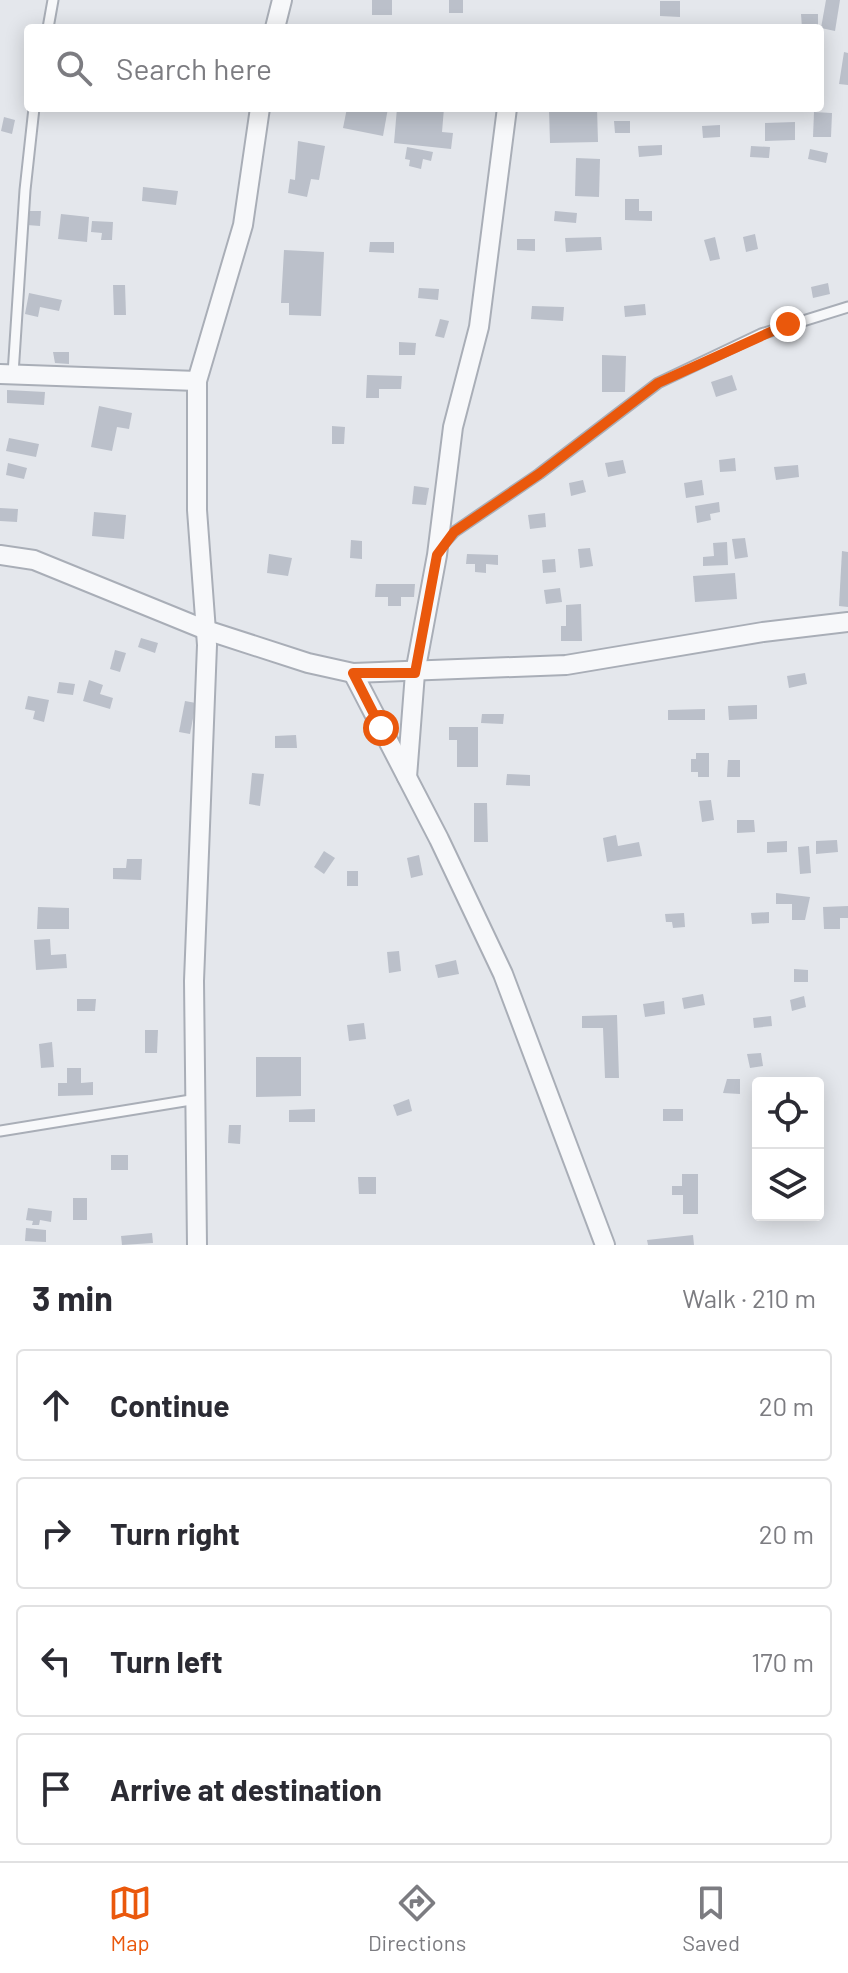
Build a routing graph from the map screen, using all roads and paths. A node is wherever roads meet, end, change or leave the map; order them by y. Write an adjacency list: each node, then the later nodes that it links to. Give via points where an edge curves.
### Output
1 (53, 0): 3 (lane)
2 (282, 0): 4 (street)
3 (49, 24)
4 (276, 24)
5 (34, 112): 9 (lane)
6 (259, 112): 10 (street, via 243,225)
7 (506, 112): 12 (street, via 479,327 453,427)
8 (848, 307): 12 (lane, via 761,334 658,383 454,532)
9 (6, 374): 10 (street)
10 (197, 381): 14 (street, via 197,510)
11 (0, 555): 14 (street, via 61,569)
12 (437, 555): 16 (street)
13 (848, 622): 16 (street, via 566,665)
14 (206, 630): 15 (street); 18 (street, via 194,981)
15 (353, 673): 16 (street); 17 (street)
16 (415, 673): 17 (street)
17 (407, 777): 21 (street, via 503,974)
18 (197, 1099): 19 (lane); 20 (street)
19 (0, 1131)
20 (197, 1245)
21 (605, 1245)

